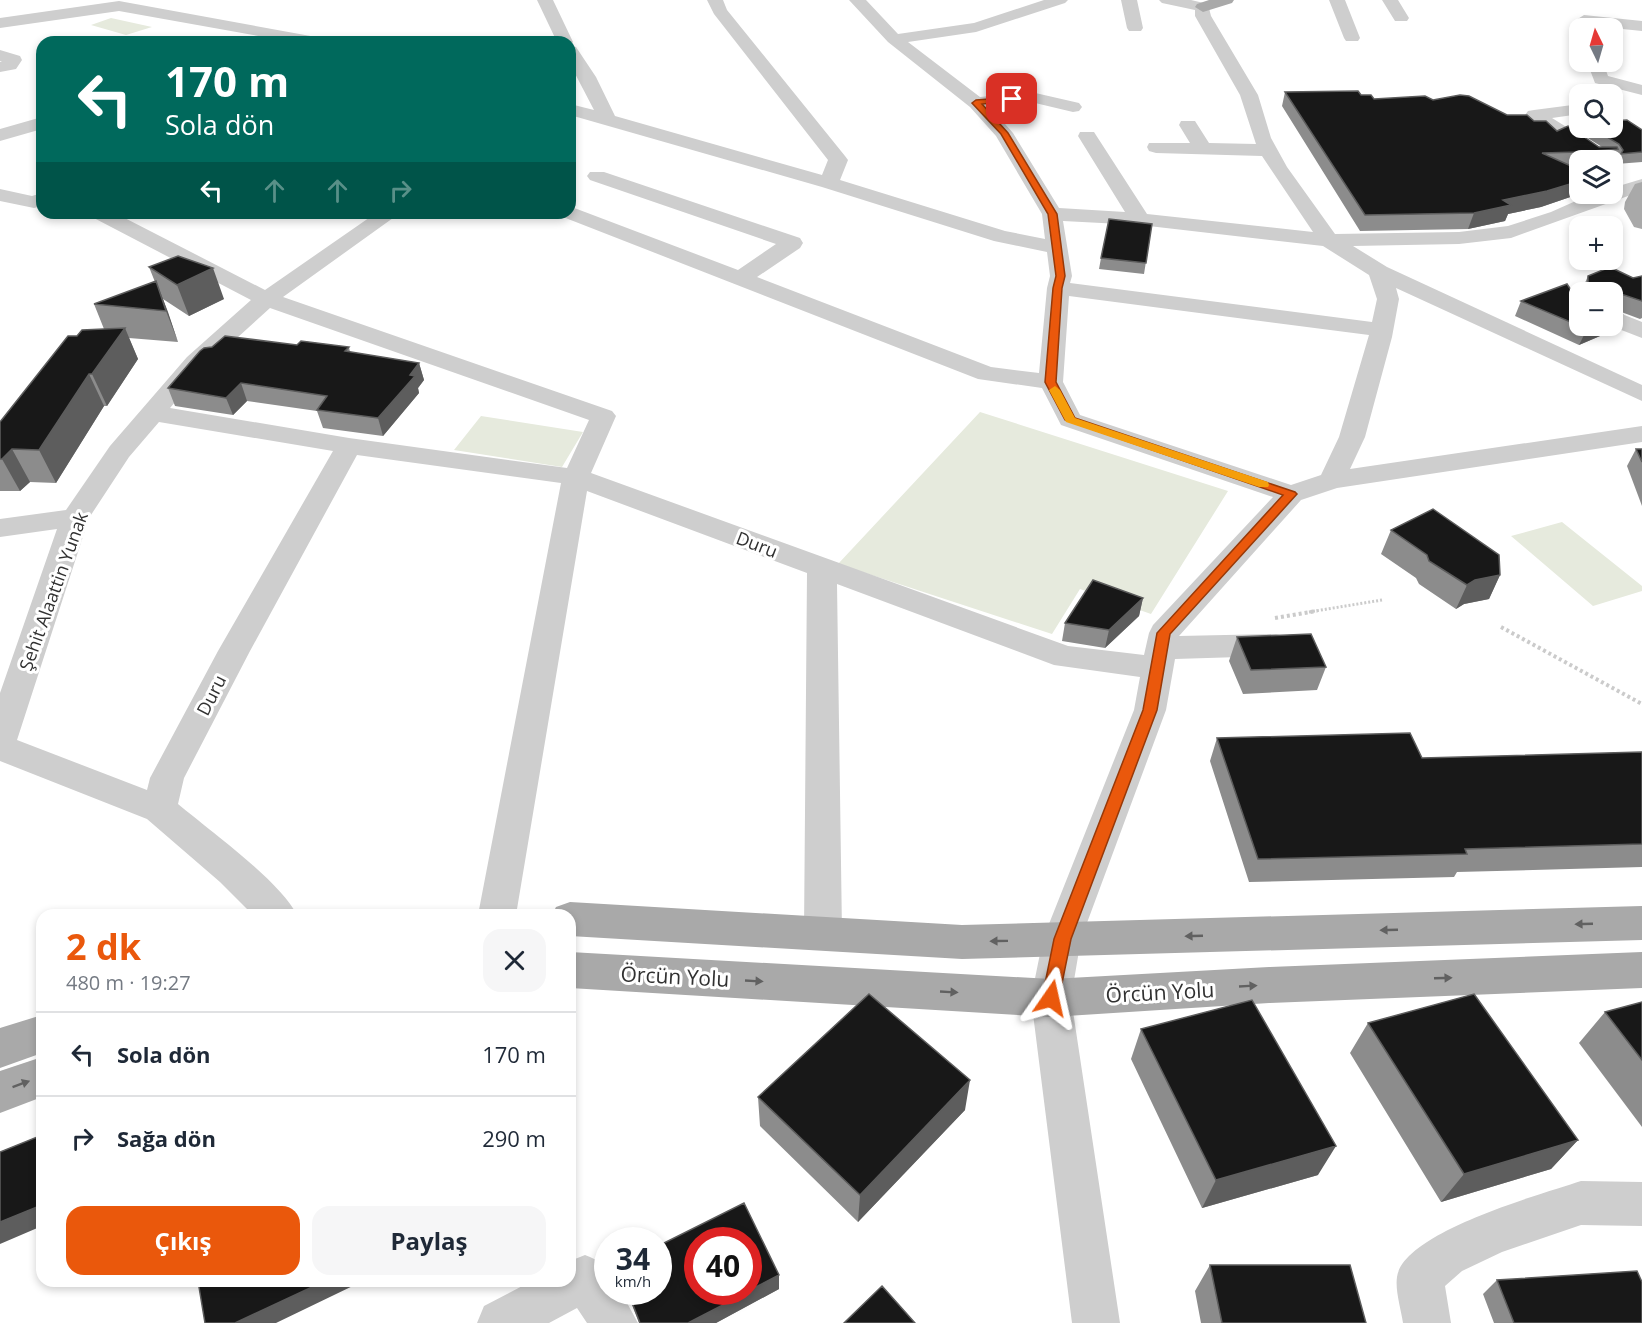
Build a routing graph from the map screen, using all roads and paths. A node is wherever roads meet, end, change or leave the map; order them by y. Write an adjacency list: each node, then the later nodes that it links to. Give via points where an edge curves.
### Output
1 (545, 0): 22 (street)
2 (715, 0): 49 (street, via 838,160)
3 (857, 0): 24 (street)
4 (1060, 0): 24 (street, via 976,27)
5 (1129, 0): 20 (street)
6 (1167, 0): 12 (street)
7 (1226, 0): 12 (main road)
8 (1337, 0): 23 (street)
9 (1390, 0): 15 (street)
10 (122, 3): 14 (street); 17 (street)
11 (198, 3): 14 (street)
12 (1203, 7): 45 (street, via 1203,16 1249,95)
13 (1610, 8): 16 (street)
14 (146, 10): 21 (street)
15 (1401, 18)
16 (1617, 18)
17 (0, 23)
18 (1623, 23): 19 (street)
19 (1642, 26)
20 (1135, 28)
21 (284, 36)
22 (562, 36)
23 (1353, 38)
24 (894, 39): 31 (street)
25 (0, 55): 27 (street, via 14,60)
26 (576, 60): 36 (street)
27 (0, 68)
28 (1599, 72): 29 (street, via 1601,79)
29 (1642, 90)
30 (1642, 99): 32 (street)
31 (976, 103): 33 (street, via 1031,97); 55 (street, via 1004,133)
32 (1623, 103)
33 (1073, 107)
34 (1569, 110): 41 (street, via 1534,115)
35 (576, 111): 36 (street)
36 (608, 119): 49 (street)
37 (36, 125): 39 (street)
38 (1188, 125): 44 (street)
39 (0, 135)
40 (1087, 136): 59 (street)
41 (1569, 137)
42 (1571, 138): 46 (street)
43 (1156, 147): 44 (street)
44 (1203, 149): 45 (street)
45 (1268, 150): 61 (street)
46 (1590, 150)
47 (1623, 173): 50 (street)
48 (597, 176): 54 (street)
49 (829, 183): 62 (street, via 1001,237)
50 (1642, 186): 60 (main road, via 1635,202 1635,214); 61 (street, via 1511,232 1459,238)
51 (702, 189): 54 (street)
52 (0, 195): 53 (street)
53 (36, 201)
54 (677, 204): 64 (street, via 792,243)
55 (1052, 214): 59 (street); 62 (street)
56 (576, 215): 64 (street)
57 (111, 219): 66 (street)
58 (381, 219): 66 (street, Şehit Alaattin Yunak)
59 (1140, 219): 61 (street)
60 (1642, 222)
61 (1329, 240): 63 (street)
62 (1057, 248): 65 (street, via 1061,276)
63 (1379, 272): 69 (street, via 1388,299); 73 (street)
64 (740, 279): 72 (street, via 987,374)
65 (1058, 288): 69 (street); 72 (street)
66 (266, 299): 74 (street, Şehit Alaattin Yunak, via 196,362); 77 (street, via 603,416)
67 (1490, 312): 71 (street)
68 (1623, 322): 70 (street)
69 (1381, 330): 78 (street, via 1352,437)
70 (1642, 331)
71 (1642, 379)
72 (1051, 382): 79 (street, via 1070,420)
73 (1642, 394)
74 (152, 413): 76 (street, Duru); 80 (street, Şehit Alaattin Yunak)
75 (1642, 434): 78 (street)
76 (350, 446): 77 (street, Duru); 89 (street, Duru, via 234,651 167,778)
77 (576, 477): 82 (street, Duru); 91 (street)
78 (1332, 480): 79 (street)
79 (1291, 494): 85 (street, via 1164,633)
80 (75, 518): 81 (street); 87 (street, Şehit Alaattin Yunak)
81 (0, 528)
82 (822, 569): 85 (street, Duru, via 1065,657); 94 (street)
83 (1501, 627): 86 (path)
84 (1303, 644): 85 (street, Duru)
85 (1159, 658): 95 (street, via 1150,710)
86 (1642, 704)
87 (0, 741)
88 (0, 747): 89 (street)
89 (159, 808): 90 (street)
90 (272, 909)
91 (498, 909)
92 (576, 920): 94 (main road)
93 (1642, 922): 95 (main road, one-way to 95)
94 (823, 932): 95 (main road, one-way to 94, via 962,942)
95 (1062, 939): 98 (street)
96 (576, 970): 98 (main road, Örcün Yolu, one-way to 98)
97 (1642, 970): 98 (main road, Örcün Yolu, one-way to 97)
98 (1051, 998): 108 (street)
99 (36, 1036): 100 (main road)
100 (0, 1048)
101 (36, 1079): 102 (main road, one-way to 101)
102 (0, 1092)
103 (1642, 1204): 109 (street, via 1581,1203 1495,1232 1446,1255 1420,1277)
104 (576, 1283): 107 (street, via 585,1278)
105 (568, 1287): 106 (street)
106 (501, 1323)
107 (614, 1323)
108 (1096, 1323)
109 (1427, 1323)

